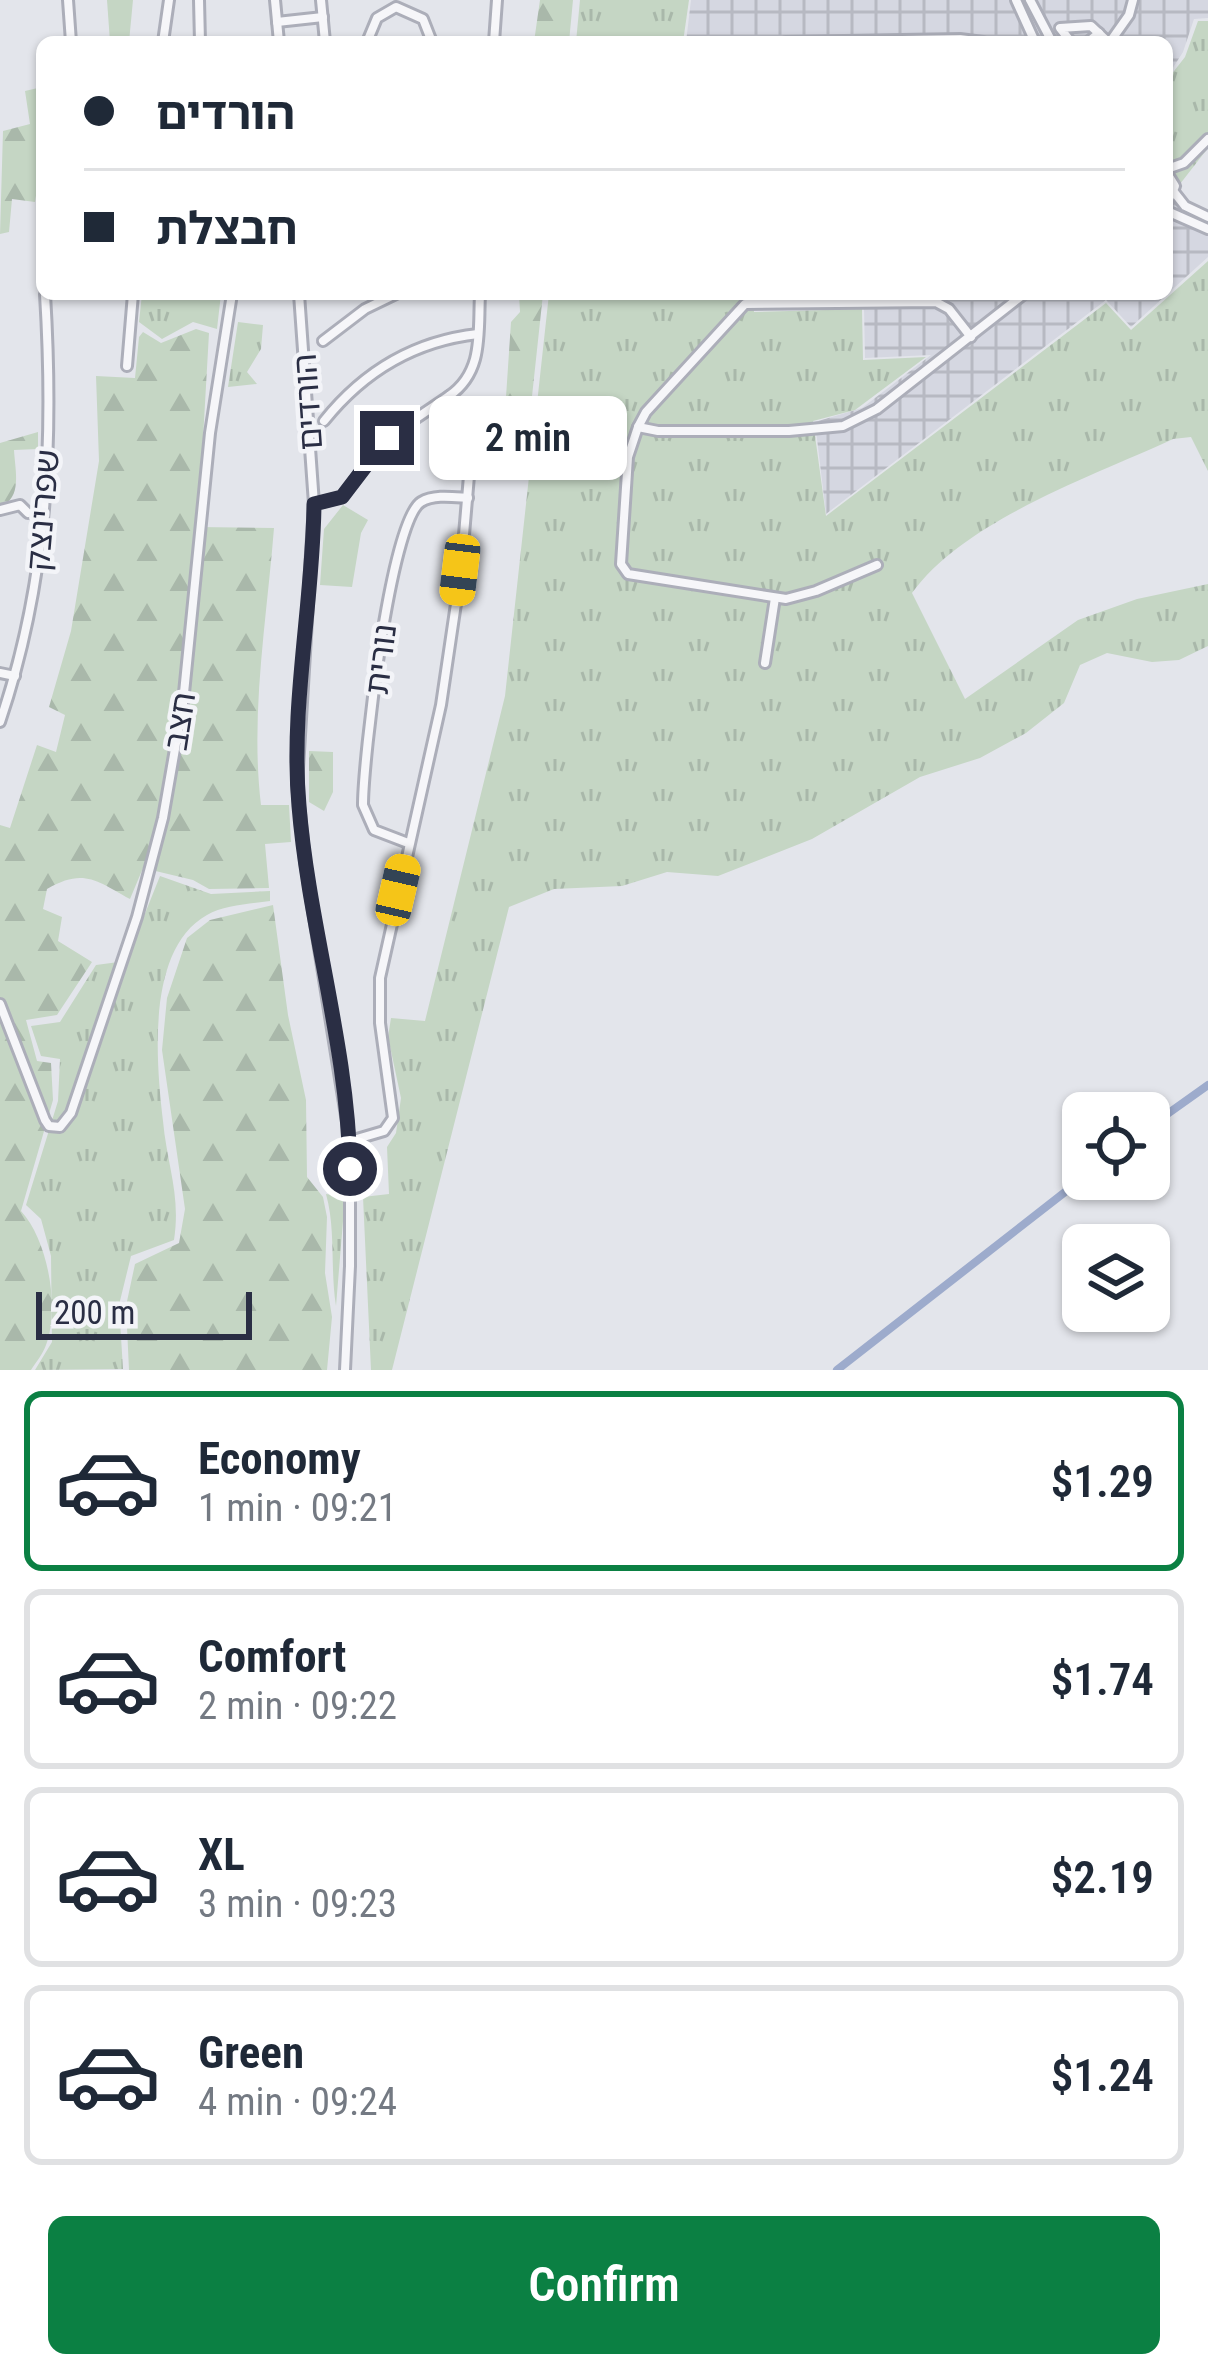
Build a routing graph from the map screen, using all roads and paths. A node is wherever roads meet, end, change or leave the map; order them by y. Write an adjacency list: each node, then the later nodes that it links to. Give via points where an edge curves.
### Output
1 (68, 0): 14 (street)
2 (170, 0): 15 (street)
3 (199, 0): 16 (street)
4 (275, 0): 12 (street)
5 (321, 0): 11 (street)
6 (496, 0): 21 (street)
7 (1016, 0): 22 (street)
8 (1030, 0): 23 (street)
9 (1133, 0): 27 (street)
10 (395, 4): 19 (street); 20 (street, via 423,19)
11 (322, 17): 12 (street); 18 (street)
12 (278, 22): 17 (street)
13 (1099, 33): 24 (street, via 1060,28); 25 (street); 26 (street)
14 (71, 36)
15 (164, 36)
16 (200, 36)
17 (279, 36)
18 (324, 36)
19 (370, 36)
20 (430, 36)
21 (494, 36)
22 (1032, 36)
23 (1049, 36)
24 (1066, 36)
25 (1095, 36)
26 (1102, 36)
27 (1115, 36)
28 (1208, 139): 29 (street)
29 (1190, 158): 30 (street); 31 (street)
30 (1173, 168)
31 (1174, 189): 33 (street, via 1185,206)
32 (1173, 210): 34 (street)
33 (1208, 217)
34 (1208, 229)
35 (44, 300): 59 (street, שפרינצק, via 44,513)
36 (132, 300): 47 (street)
37 (231, 300): 62 (street, חצב, via 163,818 71,1113 56,1130)
38 (299, 300): 52 (street, הורדים)
39 (384, 300): 46 (street)
40 (480, 300): 44 (street)
41 (742, 300): 50 (street)
42 (807, 300): 45 (street, via 936,302)
43 (1017, 300): 45 (street)
44 (478, 334): 48 (street, via 474,369); 49 (street, via 401,355)
45 (971, 337): 50 (street, via 843,426)
46 (322, 341)
47 (127, 366)
48 (448, 396): 51 (street, via 469,451); 52 (street, via 397,428 342,497)
49 (324, 421)
50 (638, 427): 56 (street, via 628,457 623,570)
51 (468, 498): 61 (street, via 441,705); 61 (street, נורית, via 436,497 414,508 391,582 363,806 374,830)
52 (314, 504): 63 (street, הורדים, via 297,785)
53 (0, 511): 54 (street, via 20,505)
54 (28, 513)
55 (877, 565): 56 (street)
56 (775, 598): 57 (street)
57 (765, 664)
58 (0, 673): 59 (street)
59 (16, 676): 60 (street, שפרינצק)
60 (0, 722)
61 (408, 843): 63 (street, via 379,993 393,1118 384,1131)
62 (0, 1004)
63 (350, 1141): 64 (street, הורדים)
64 (345, 1370)

